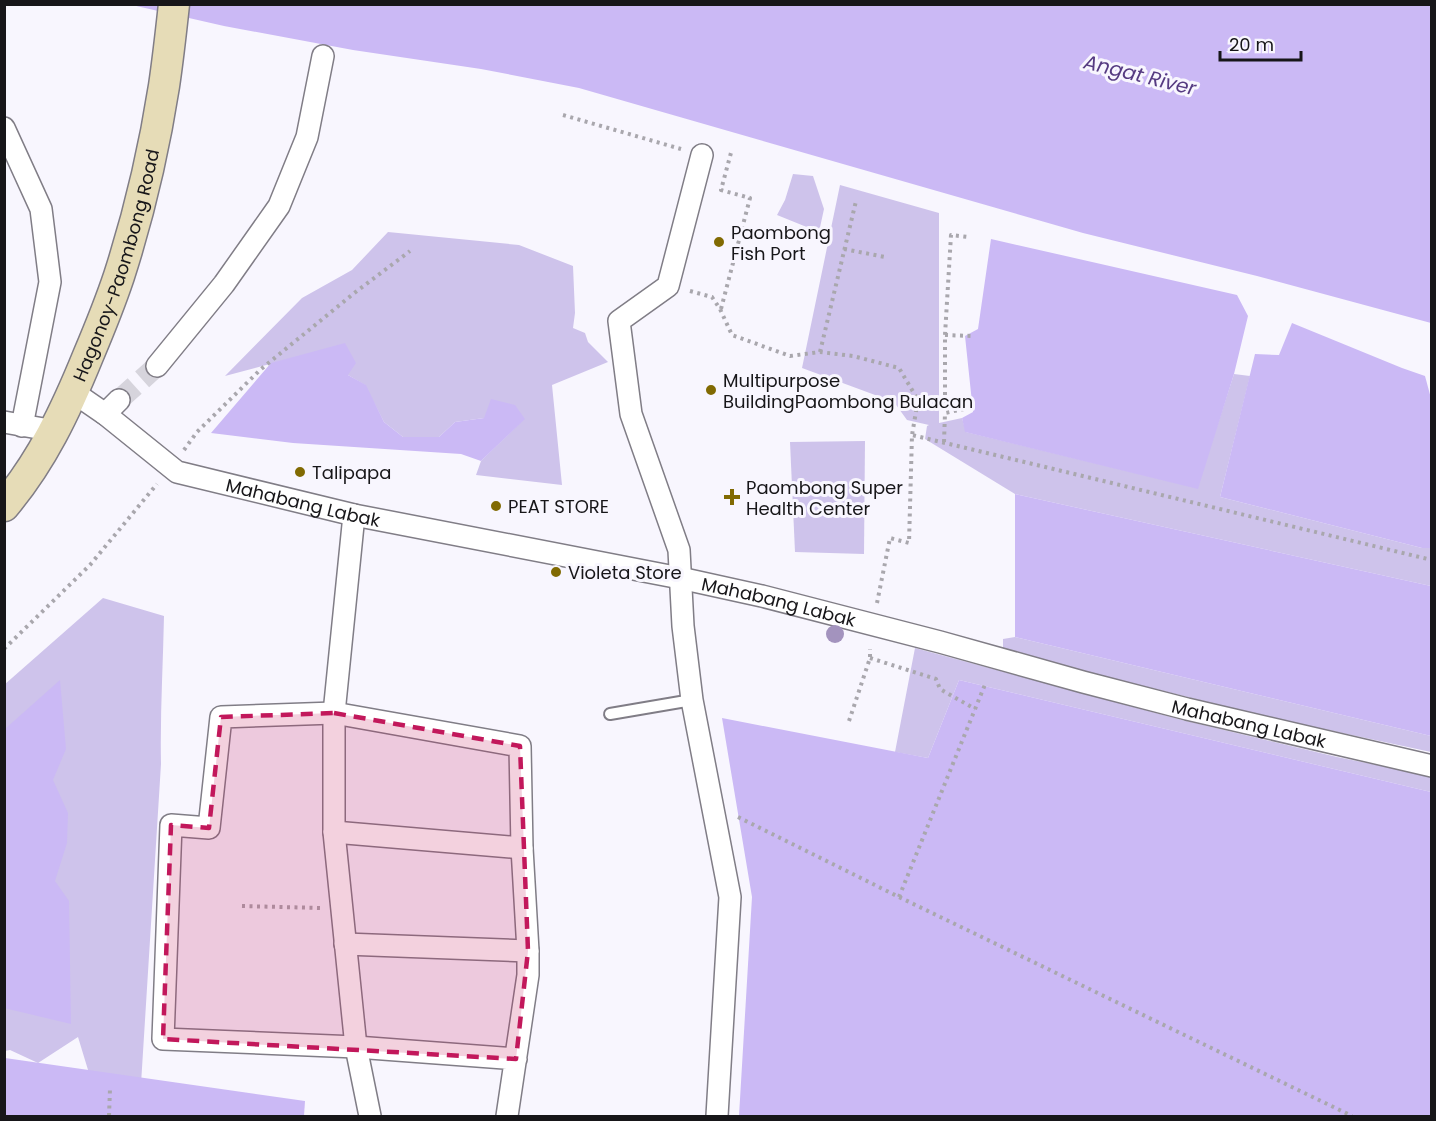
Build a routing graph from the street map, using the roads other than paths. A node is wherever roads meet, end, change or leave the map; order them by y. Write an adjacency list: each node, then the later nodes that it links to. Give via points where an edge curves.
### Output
1 (174, 4): 6 (main road, Hagonoy-Paombong Road, via 164,84 132,232 104,318)
2 (323, 56): 5 (street, via 307,138 279,206 224,284)
3 (4, 128): 7 (street, via 41,209 50,282)
4 (702, 155): 11 (street, via 668,286 619,321 631,414 679,550)
5 (157, 366)
6 (73, 392): 8 (main road, Hagonoy-Paombong Road); 10 (street, Mahabang Labak, via 112,407 177,472)
7 (13, 424): 8 (street)
8 (55, 431): 9 (main road, Hagonoy-Paombong Road, via 22,486)
9 (4, 507)
10 (354, 515): 11 (street, Mahabang Labak); 13 (street)
11 (680, 578): 12 (street); 15 (street, Mahabang Labak, via 872,624 1187,709)
12 (692, 700): 14 (lane); 24 (street, via 730,897)
13 (334, 713): 16 (street); 17 (street, via 520,747); 20 (street, via 221,717 209,828 171,825 163,1039)
14 (610, 714)
15 (1431, 766)
16 (334, 832): 17 (street); 18 (street)
17 (522, 848): 19 (street)
18 (345, 944): 19 (street); 20 (street)
19 (528, 951): 21 (street)
20 (356, 1047): 21 (street); 22 (street)
21 (516, 1059): 23 (street)
22 (370, 1116)
23 (507, 1116)
24 (717, 1116)

